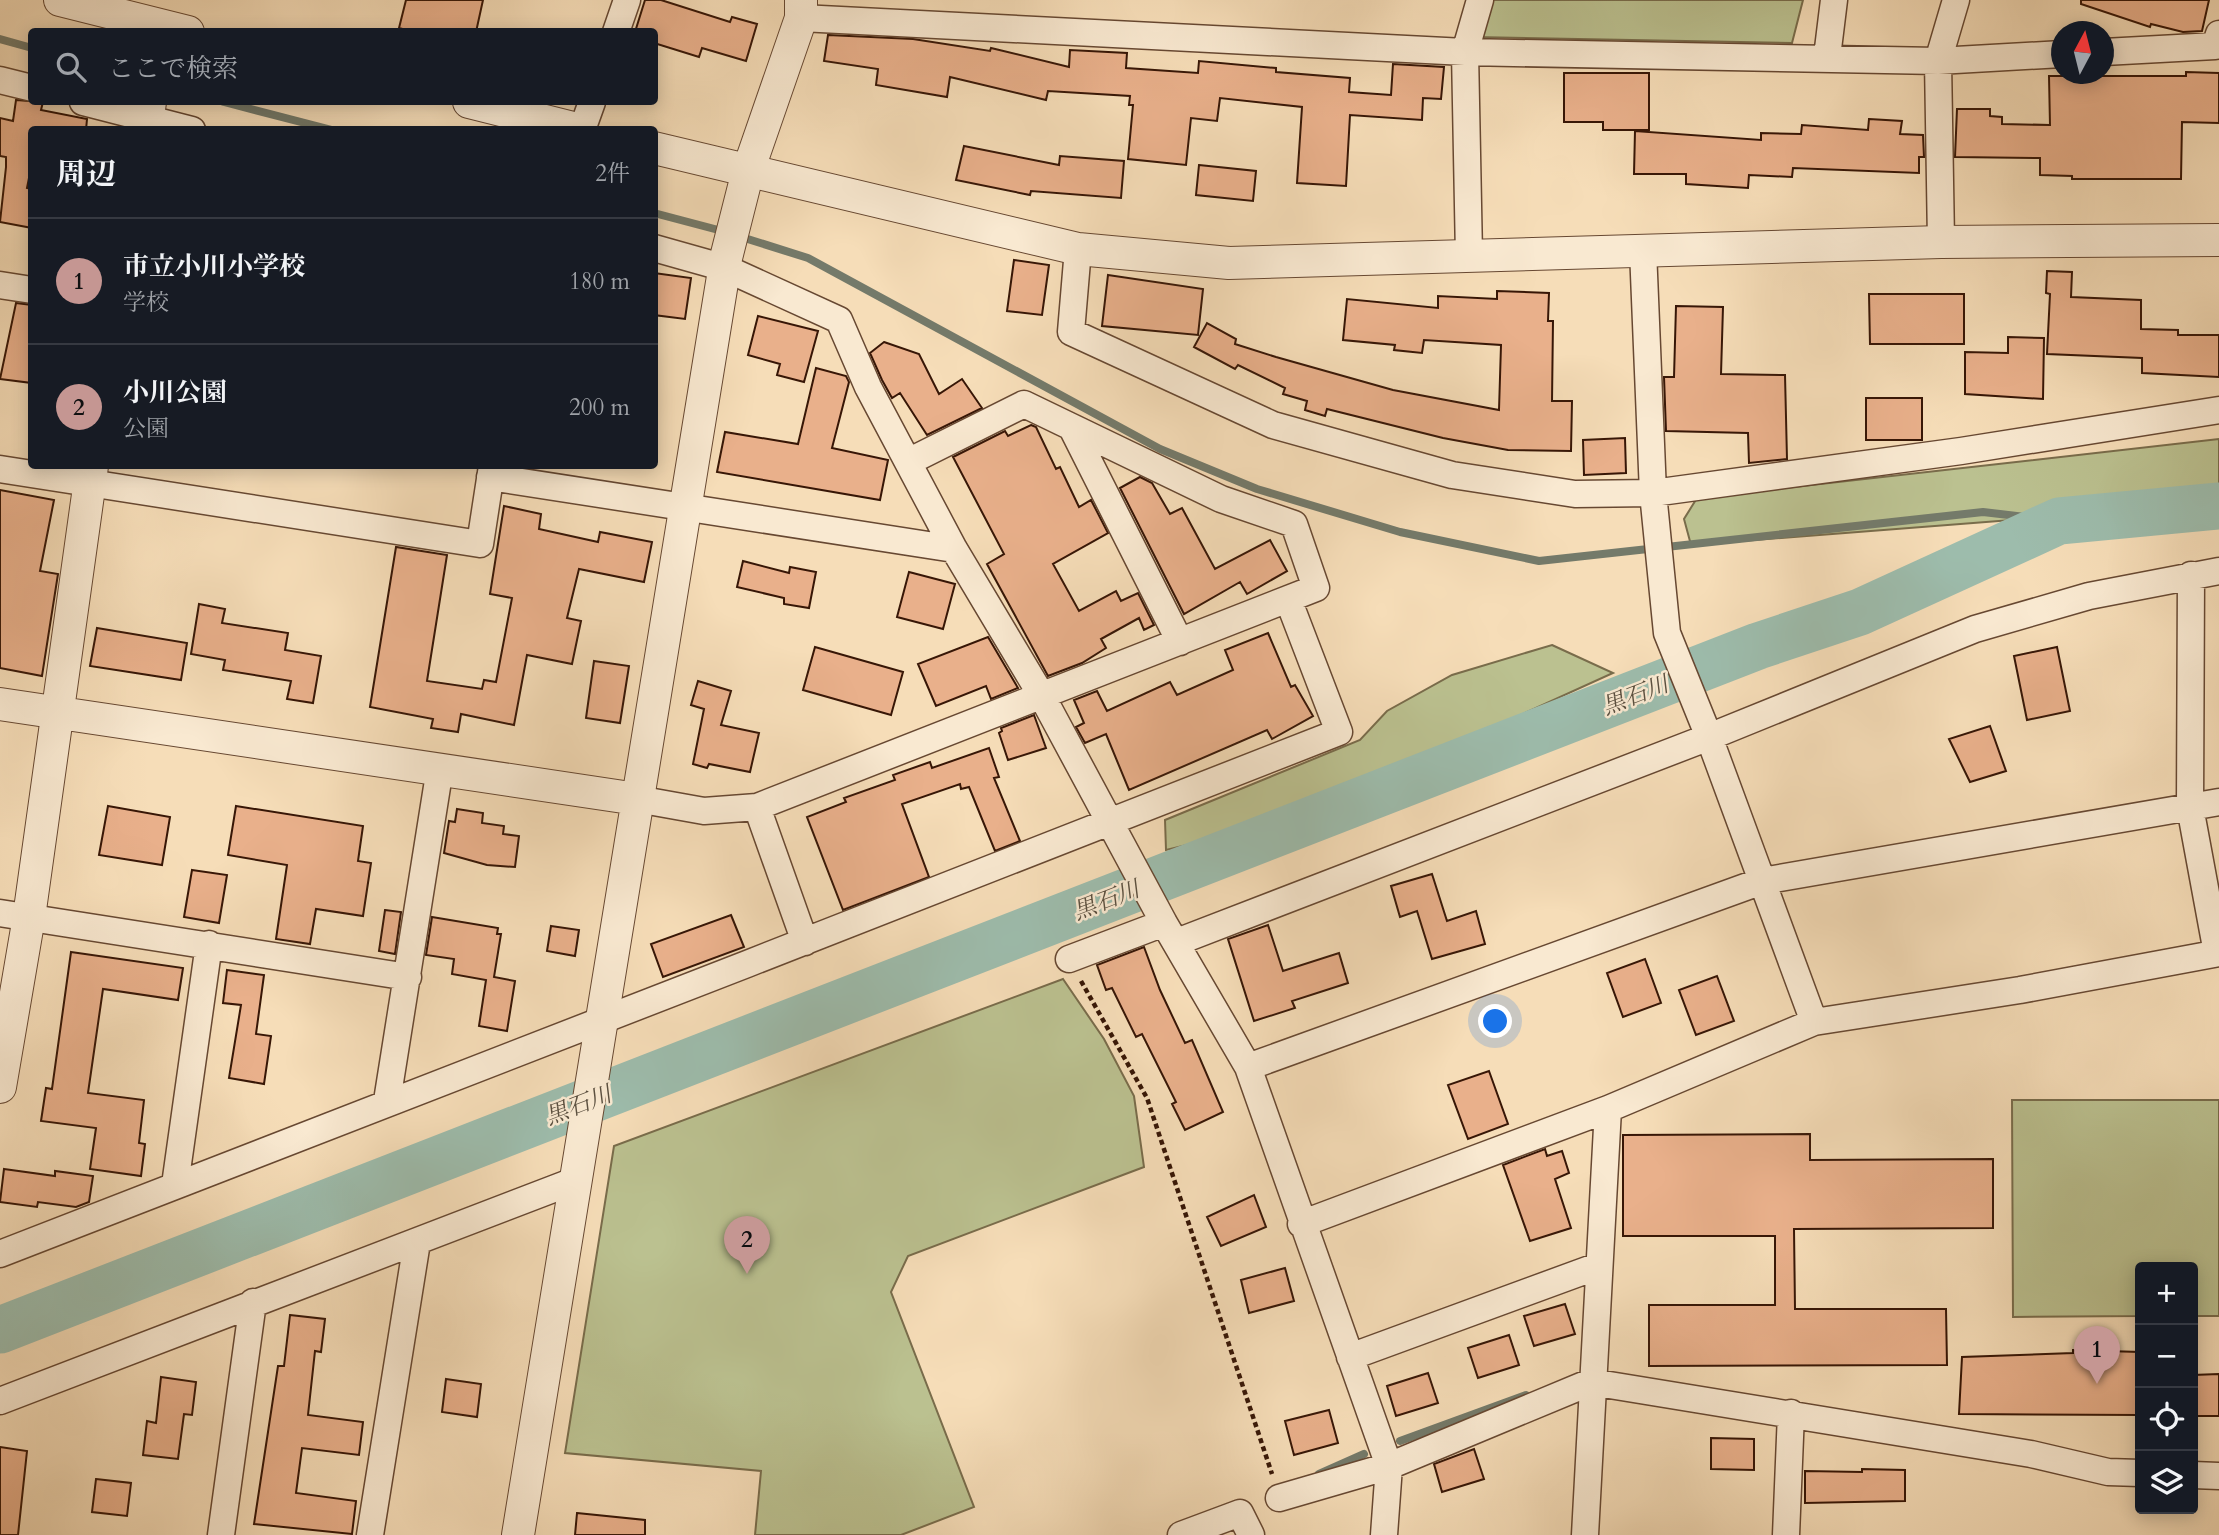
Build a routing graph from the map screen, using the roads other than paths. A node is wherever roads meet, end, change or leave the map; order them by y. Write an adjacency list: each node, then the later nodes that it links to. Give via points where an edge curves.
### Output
1 (60, 0): 7 (street)
2 (628, 0): 8 (street)
3 (1480, 0): 11 (street)
4 (1835, 0): 13 (street)
5 (1956, 0): 14 (street)
6 (801, 9): 11 (street); 25 (street)
7 (169, 22)
8 (618, 28)
9 (2219, 34): 10 (street, via 2215,46)
10 (2114, 51)
11 (1465, 52): 13 (street); 31 (street)
12 (2051, 55): 14 (street)
13 (1827, 57): 14 (street)
14 (1937, 61): 27 (street)
15 (0, 80): 16 (street)
16 (28, 87)
17 (98, 105): 20 (street)
18 (481, 105): 22 (street)
19 (591, 105): 23 (street)
20 (148, 115): 21 (street)
21 (180, 126)
22 (565, 126)
23 (583, 126)
24 (658, 149): 25 (street)
25 (748, 171): 29 (street); 32 (street)
26 (2219, 240): 27 (street)
27 (1941, 242): 30 (street)
28 (658, 249): 32 (street)
29 (1078, 249): 31 (street, via 1229,262); 41 (street, via 1071,331 1273,425 1452,475 1575,494)
30 (1643, 250): 31 (street); 41 (street)
31 (1469, 256)
32 (725, 263): 37 (street, via 839,320); 42 (street)
33 (0, 285): 34 (street)
34 (28, 289)
35 (2219, 410): 41 (street)
36 (1072, 428): 37 (street, via 1024,404); 46 (street, via 1221,499 1294,524 1316,588); 47 (street)
37 (908, 462): 43 (street)
38 (0, 469): 40 (street)
39 (491, 471): 40 (street, via 480,544); 42 (street)
40 (91, 474): 50 (street)
41 (1653, 493): 51 (street, via 1667,634)
42 (685, 508): 43 (street); 53 (street)
43 (954, 549): 48 (street)
44 (2219, 572): 45 (street)
45 (2192, 575): 51 (street, via 2089,596 1975,629); 56 (street)
46 (1288, 599): 47 (street); 57 (street, via 1339,732)
47 (1180, 642): 48 (street)
48 (1043, 698): 55 (street); 57 (street)
49 (0, 704): 50 (street)
50 (55, 712): 52 (street); 59 (street)
51 (1709, 737): 58 (street); 60 (street)
52 (440, 768): 53 (street); 65 (street)
53 (637, 799): 55 (street, via 704,811); 67 (street)
54 (2219, 802): 56 (street)
55 (757, 807): 61 (street)
56 (2190, 807): 58 (street); 63 (street)
57 (1117, 832): 60 (street); 61 (street)
58 (1762, 881): 66 (street); 68 (street)
59 (14, 915): 62 (street); 69 (street)
60 (1166, 925): 64 (street); 68 (street)
61 (805, 942): 67 (street)
62 (209, 944): 65 (street); 73 (street)
63 (2218, 953): 66 (street)
64 (1069, 959)
65 (408, 977): 70 (street)
66 (1814, 1022): 71 (street)
67 (600, 1033): 70 (street); 72 (street)
68 (1248, 1067): 74 (street)
69 (0, 1087)
70 (387, 1101): 73 (street)
71 (1608, 1109): 74 (street); 77 (street)
72 (574, 1181): 75 (street); 90 (street)
73 (175, 1185): 76 (street)
74 (1301, 1224): 79 (street)
75 (417, 1242): 78 (street); 89 (street)
76 (0, 1254)
77 (1598, 1266): 79 (street); 80 (street)
78 (253, 1303): 81 (street); 88 (street)
79 (1349, 1357): 83 (street)
80 (1591, 1382): 82 (street); 83 (street); 94 (street)
81 (0, 1401)
82 (1791, 1413): 84 (street, via 2031,1454 2108,1472); 95 (street)
83 (1388, 1466): 87 (street); 93 (street)
84 (2135, 1473)
85 (2198, 1475): 86 (street)
86 (2219, 1476)
87 (1279, 1498)
88 (221, 1535)
89 (370, 1535)
90 (518, 1535)
91 (1181, 1535): 92 (street, via 1240,1513)
92 (1251, 1535)
93 (1384, 1535)
94 (1585, 1535)
95 (1786, 1535)

